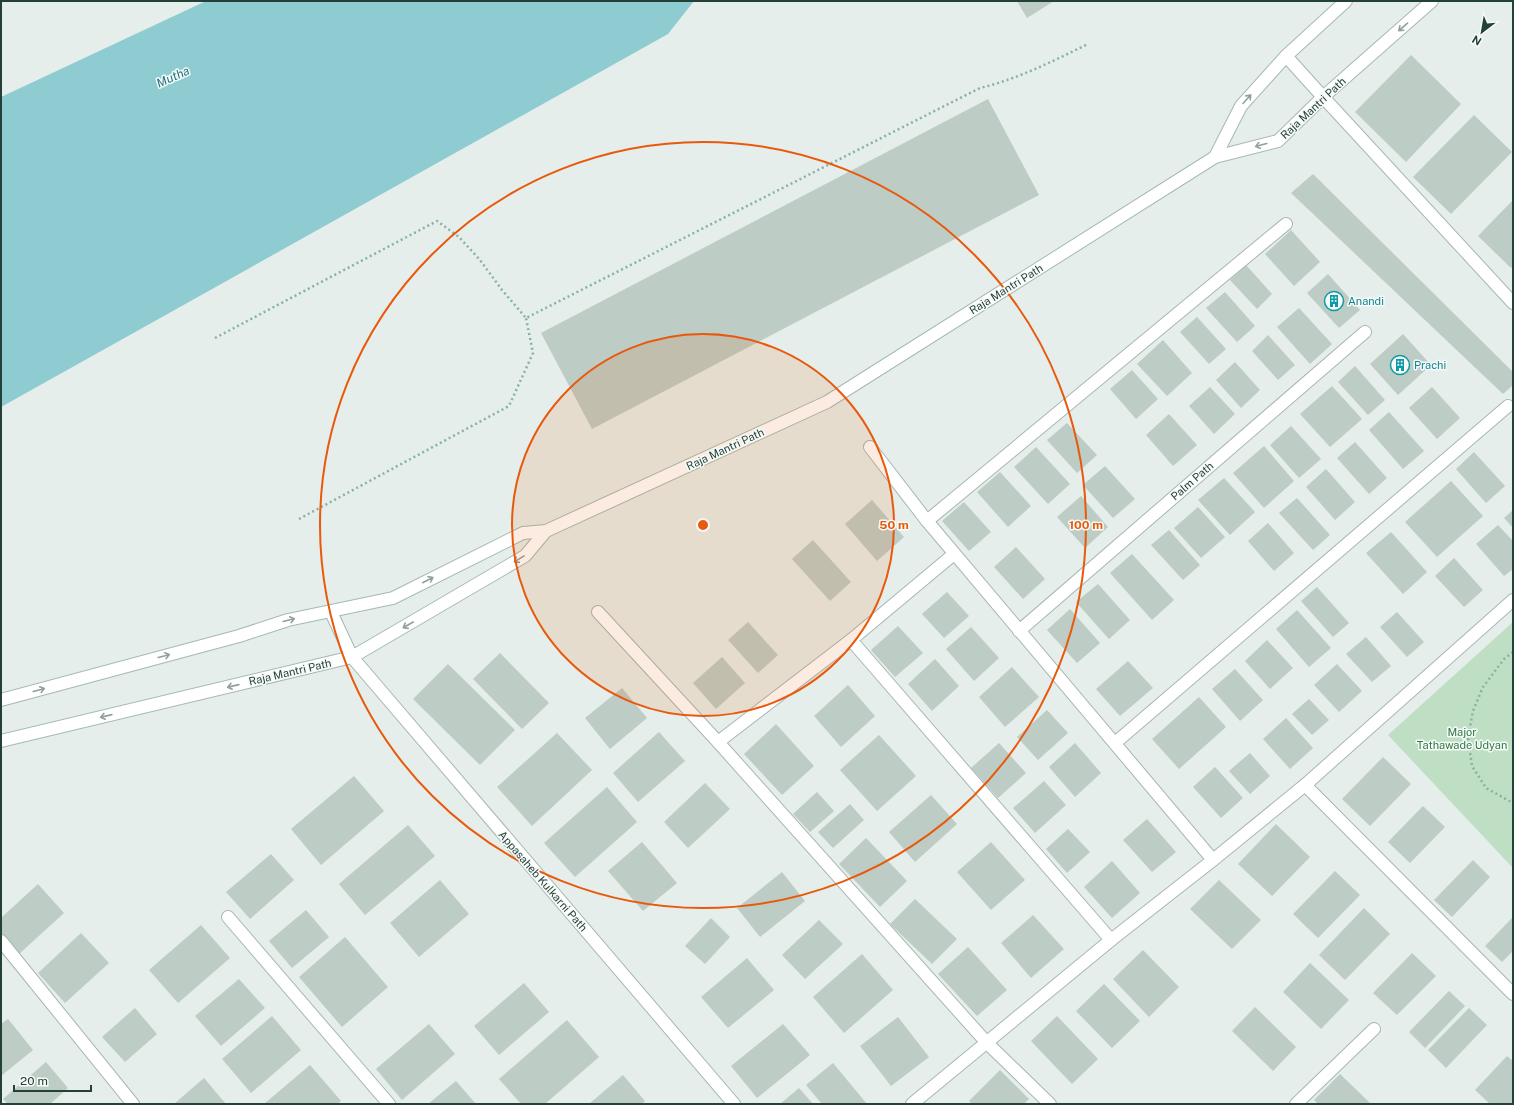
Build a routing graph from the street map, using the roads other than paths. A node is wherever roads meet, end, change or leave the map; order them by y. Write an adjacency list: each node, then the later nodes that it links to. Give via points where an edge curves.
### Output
1 (1346, 1): 3 (street)
2 (1432, 1): 4 (street, Raja Mantri Path, one-way to 4)
3 (1286, 56): 4 (street); 5 (street, one-way to 3, via 1240,106)
4 (1323, 98): 5 (street, Raja Mantri Path, one-way to 5, via 1278,141); 7 (street)
5 (1215, 157): 12 (street, Raja Mantri Path, via 827,402)
6 (1286, 224): 11 (street)
7 (1513, 303)
8 (1365, 332): 17 (street, Palm Path)
9 (1508, 406): 23 (street)
10 (870, 447): 11 (street)
11 (927, 521): 13 (street)
12 (546, 532): 15 (street, Raja Mantri Path, one-way to 12, via 394,598 523,533); 19 (street, Raja Mantri Path, one-way to 19, via 525,556)
13 (954, 554): 17 (street); 18 (street)
14 (1513, 600): 24 (street)
15 (330, 612): 19 (street, Appasaheb Kulkarni Path); 20 (street, Raja Mantri Path, one-way to 15, via 288,620)
16 (598, 612): 22 (street)
17 (1019, 630): 23 (street)
18 (852, 640): 22 (street); 27 (street)
19 (352, 658): 21 (street, Raja Mantri Path, one-way to 21); 34 (street, Appasaheb Kulkarni Path)
20 (1, 700)
21 (1, 741)
22 (718, 742): 31 (street)
23 (1115, 744): 25 (street)
24 (1305, 784): 25 (street); 29 (street)
25 (1213, 860): 27 (street)
26 (228, 917): 32 (street)
27 (1110, 940): 31 (street)
28 (1, 941): 33 (street)
29 (1513, 994)
30 (1374, 1028): 37 (street)
31 (986, 1043): 35 (street); 36 (street)
32 (387, 1103)
33 (132, 1104)
34 (734, 1104)
35 (912, 1104)
36 (1050, 1104)
37 (1296, 1104)

